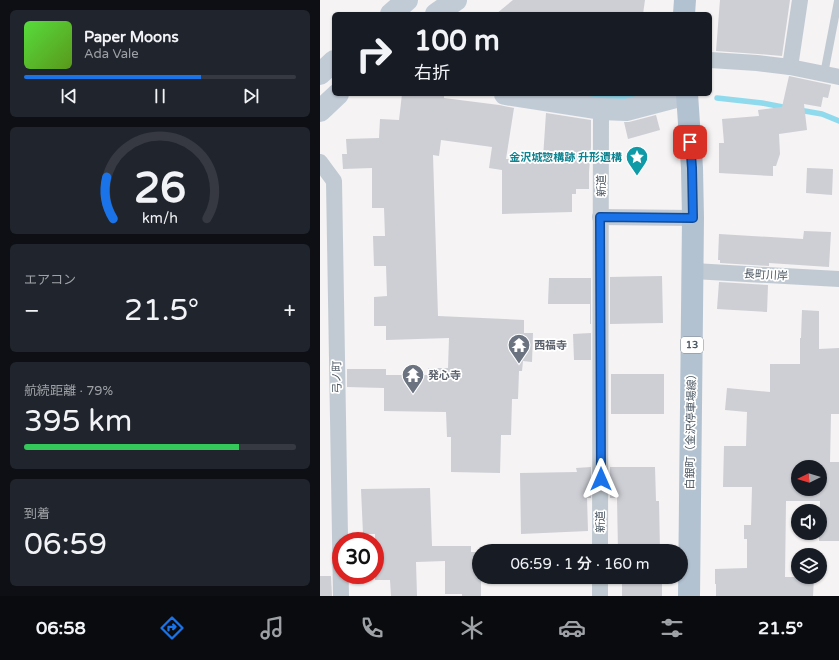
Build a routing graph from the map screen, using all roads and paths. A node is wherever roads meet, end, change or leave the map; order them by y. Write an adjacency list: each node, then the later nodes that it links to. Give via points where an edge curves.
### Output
1 (456, 0): 5 (street)
2 (685, 0): 6 (main road)
3 (800, 0): 9 (street)
4 (838, 1): 11 (lane)
5 (439, 12)
6 (684, 12)
7 (712, 60): 9 (street)
8 (332, 63): 10 (street)
9 (790, 67): 11 (street)
10 (320, 74)
11 (832, 76)
12 (336, 96): 17 (street)
13 (518, 96): 16 (street)
14 (679, 96): 16 (street, via 626,110)
15 (687, 96): 20 (main road, 白銀町（金沢停車場線） / 13)
16 (601, 109): 19 (street, 新道)
17 (320, 111)
18 (320, 162): 25 (street, 弓ノ町, via 334,181)
19 (600, 217): 20 (street); 23 (street, 新道)
20 (693, 218): 21 (main road, 白銀町（金沢停車場線） / 13)
21 (693, 271): 22 (street, 長町川岸); 27 (main road, 白銀町（金沢停車場線） / 13)
22 (839, 279)
23 (600, 544)
24 (600, 584): 26 (street)
25 (341, 596)
26 (600, 596)
27 (689, 596)

